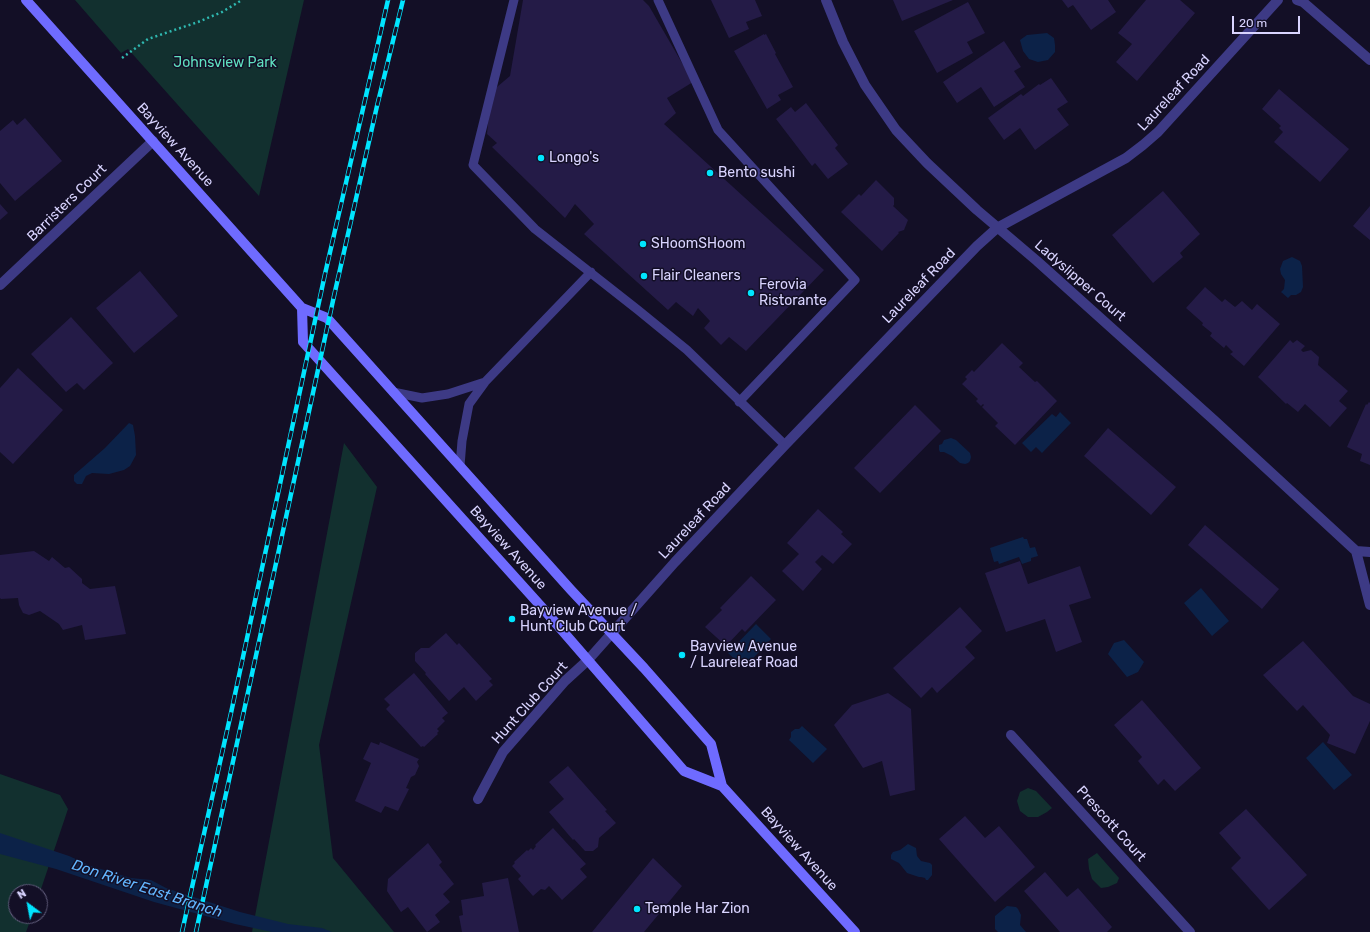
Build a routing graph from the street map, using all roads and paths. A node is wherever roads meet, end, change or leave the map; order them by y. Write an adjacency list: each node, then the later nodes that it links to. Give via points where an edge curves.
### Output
1 (26, 0): 10 (main road, Bayview Avenue)
2 (242, 0): 8 (path, via 198,22 148,39)
3 (514, 0): 12 (lane, via 473,165 535,229)
4 (658, 0): 17 (lane, via 718,130 855,280)
5 (826, 0): 11 (street, Ladyslipper Court, via 843,42 865,85 896,130 927,163)
6 (1278, 0): 11 (street, Laureleaf Road, via 1143,146 1126,158)
7 (1297, 0): 9 (street, via 1304,2)
8 (122, 58)
9 (1370, 60)
10 (153, 141): 13 (street, Barristers Court); 14 (main road, Bayview Avenue)
11 (998, 228): 18 (street, Laureleaf Road, via 977,246); 20 (street, Ladyslipper Court, via 1215,421)
12 (591, 272): 15 (lane); 17 (lane, via 687,350)
13 (0, 285)
14 (302, 308): 16 (main road, Bayview Avenue, via 327,318); 24 (main road, Bayview Avenue, via 303,342)
15 (485, 382): 16 (lane, via 448,394 422,398); 19 (lane, via 469,404)
16 (393, 392): 19 (main road, Bayview Avenue)
17 (739, 402): 18 (lane)
18 (785, 445): 23 (street, Laureleaf Road, via 656,582)
19 (460, 466): 23 (main road, Bayview Avenue)
20 (1356, 551): 21 (street); 22 (street)
21 (1370, 552)
22 (1370, 605)
23 (612, 634): 24 (street, Hunt Club Court); 26 (main road, Bayview Avenue, via 711,744)
24 (588, 660): 26 (main road, Bayview Avenue, via 684,771); 27 (street, Hunt Club Court, via 565,681 503,752)
25 (1011, 735): 29 (street, Prescott Court)
26 (722, 786): 28 (main road, Bayview Avenue)
27 (478, 799)
28 (855, 932)
29 (1190, 932)

